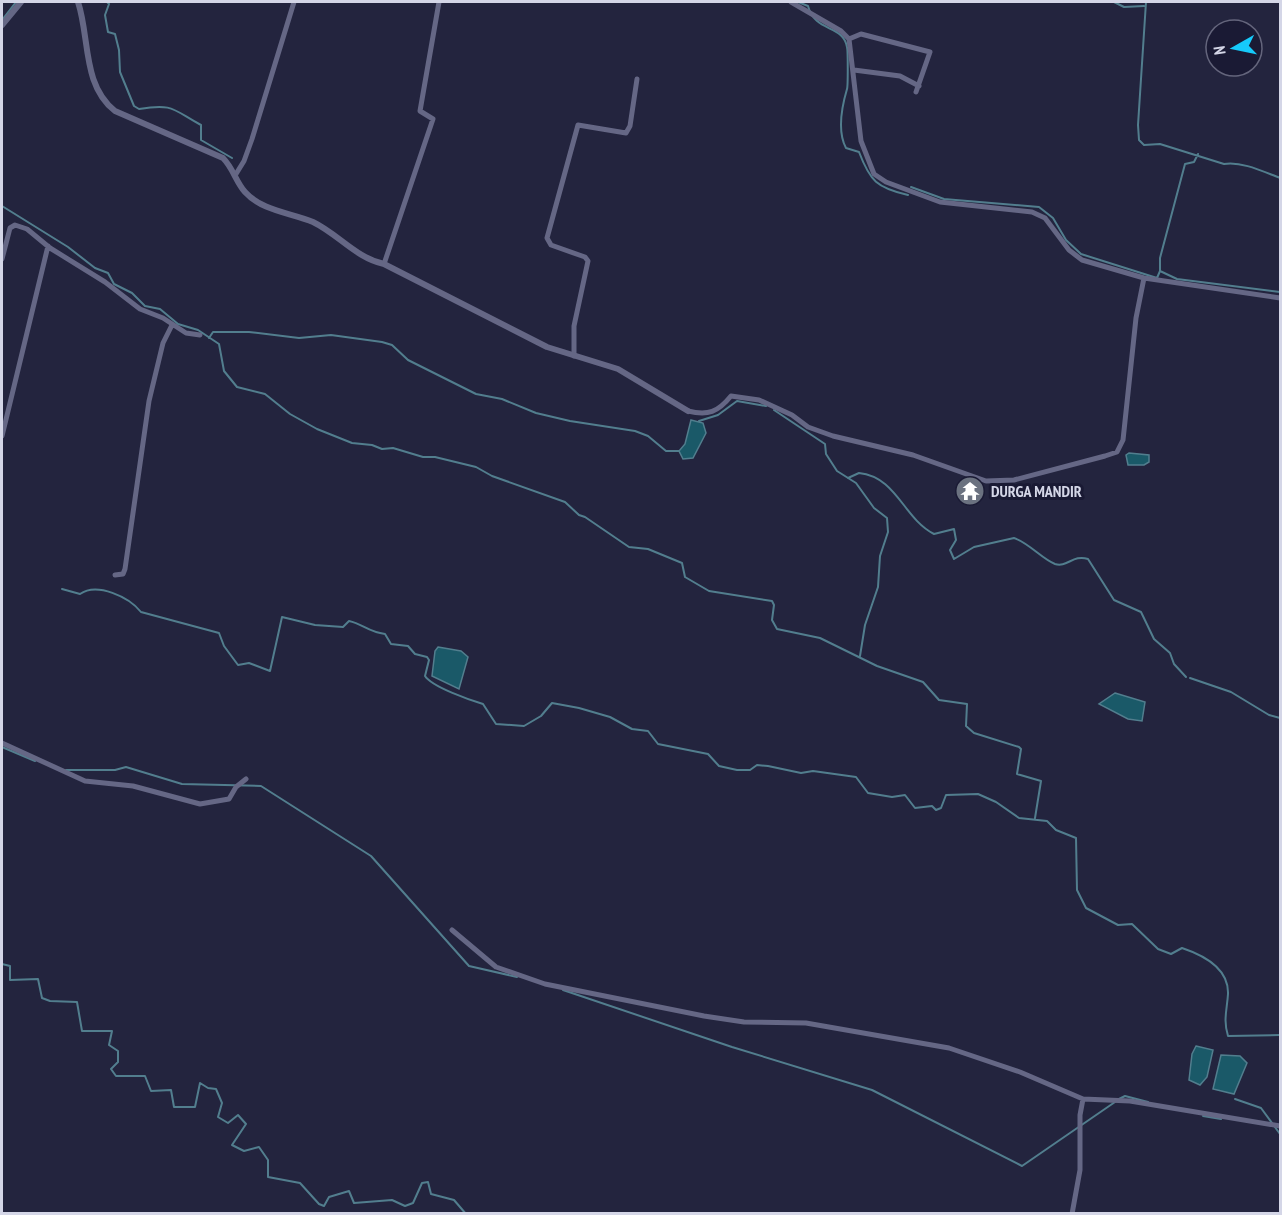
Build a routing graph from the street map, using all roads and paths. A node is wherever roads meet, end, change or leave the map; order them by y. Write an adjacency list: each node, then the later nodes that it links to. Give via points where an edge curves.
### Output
1 (21, 2): 6 (street)
2 (78, 2): 10 (street, via 86,50 103,102 115,111 223,158)
3 (294, 2): 10 (street, via 252,139)
4 (439, 2): 13 (street, via 420,111 433,119)
5 (792, 2): 7 (street)
6 (2, 25)
7 (849, 39): 8 (street); 8 (street, via 861,34 930,52 918,89 900,76)
8 (854, 70): 14 (street, via 861,141 869,165 880,179 940,202 1032,212 1045,218 1076,257)
9 (638, 79): 18 (street, via 627,134 578,125 547,238 551,245 588,261 574,326)
10 (236, 174): 13 (street, via 246,193 257,200 314,223 372,261)
11 (48, 246): 12 (street, via 27,229 15,225 10,228); 16 (street, via 140,309); 20 (street)
12 (2, 259)
13 (384, 264): 18 (street, via 547,347)
14 (1144, 278): 15 (street); 19 (street, via 1124,432 1117,452 1027,477 994,481 967,476 914,455 833,436 759,400 731,396 720,409 700,414)
15 (1281, 298)
16 (172, 325): 17 (street); 21 (street, via 149,401 125,569)
17 (200, 335)
18 (574, 356): 19 (street, via 618,369)
19 (688, 411)
20 (2, 436)
21 (115, 576)
22 (2, 743): 23 (street, via 85,781 134,786 200,804 229,799)
23 (246, 779)
24 (452, 930): 25 (street, via 496,967 545,984 704,1016 744,1022 806,1023 949,1048)
25 (1083, 1099): 26 (street, via 1130,1101); 27 (street, via 1080,1170)
26 (1275, 1126)
27 (1072, 1214)

